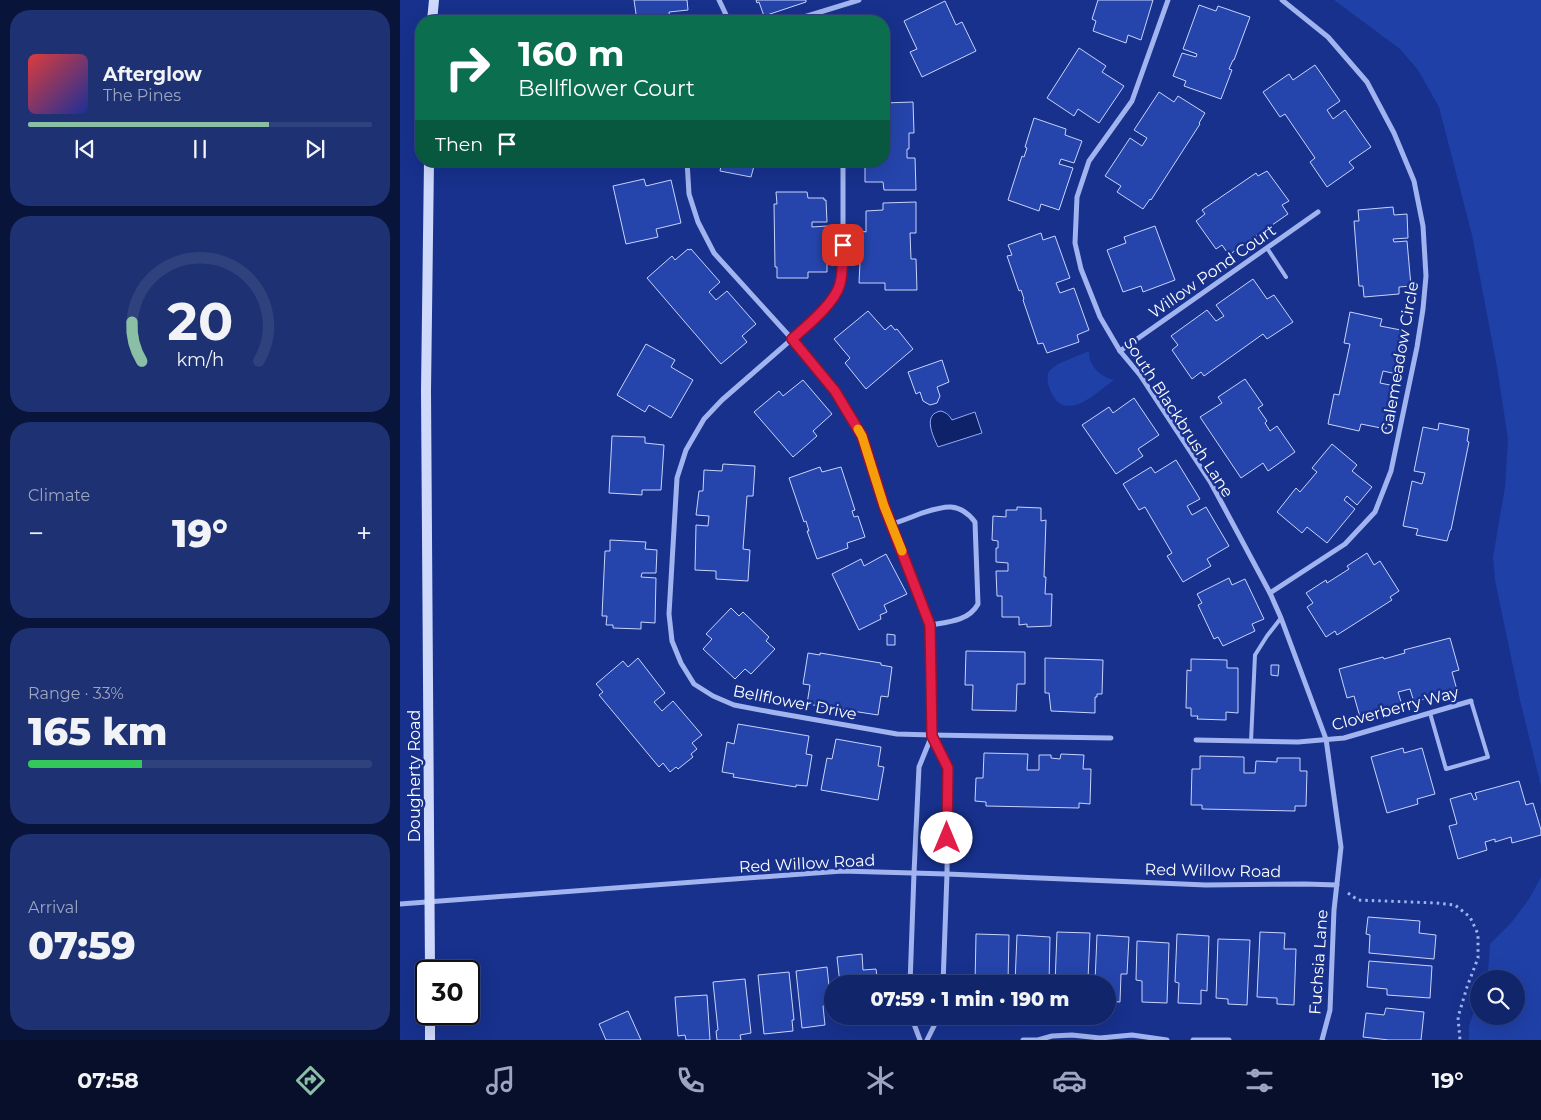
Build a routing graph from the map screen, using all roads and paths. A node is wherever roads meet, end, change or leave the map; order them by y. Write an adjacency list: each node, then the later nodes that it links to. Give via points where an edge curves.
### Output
1 (434, 0): 6 (main road)
2 (719, 0): 7 (street)
3 (859, 0): 8 (street)
4 (1168, 0): 16 (street, South Blackbrush Lane, via 1132,101 1089,161 1077,197 1075,243 1081,269 1100,317)
5 (1282, 0): 18 (street, Galemeadow Circle, via 1328,37 1367,82 1394,132 1414,181 1423,226 1426,276 1417,347 1391,470 1375,512 1346,544)
6 (433, 15)
7 (727, 15)
8 (810, 15)
9 (429, 167): 31 (main road, Dougherty Road, via 426,391)
10 (687, 167): 15 (street, via 688,194 714,253)
11 (843, 167): 15 (street, Bellflower Drive, via 839,285 826,306)
12 (1318, 212): 13 (street, Willow Pond Court)
13 (1266, 248): 14 (lane); 16 (street, Willow Pond Court)
14 (1286, 276)
15 (792, 339): 17 (street, via 835,391 862,436); 23 (street, Bellflower Drive, via 722,400 704,419 686,450 677,478 669,614 672,640 694,684 734,705 897,734)
16 (1120, 351): 18 (street, South Blackbrush Lane, via 1140,375 1211,483)
17 (892, 524): 20 (street); 20 (street, via 943,506 962,510 975,522 978,604 966,617)
18 (1270, 593): 19 (street, South Blackbrush Lane)
19 (1281, 618): 25 (street, South Blackbrush Lane); 27 (lane, via 1255,655)
20 (930, 625): 23 (street)
21 (1471, 700): 22 (street, Cloverberry Way); 22 (lane, via 1488,757 1446,769)
22 (1430, 713): 25 (street, Cloverberry Way, via 1344,738)
23 (932, 736): 24 (street, Bellflower Drive); 28 (street, via 919,767); 29 (street, via 948,768)
24 (1111, 738)
25 (1326, 739): 27 (street, Cloverberry Way); 30 (street, South Blackbrush Lane, via 1341,847)
26 (1196, 740): 27 (street, Cloverberry Way)
27 (1251, 741)
28 (914, 873): 29 (street, Red Willow Road); 31 (street, Red Willow Road, via 842,871); 34 (street)
29 (947, 874): 30 (street, Red Willow Road, via 1206,884); 35 (street)
30 (1337, 885): 46 (street, Fuchsia Lane, via 1330,1010); 47 (path, via 1358,900 1455,905 1470,917 1478,934 1478,958 1458,1017)
31 (431, 902): 32 (street, Red Willow Road); 33 (main road, Dougherty Road)
32 (400, 904)
33 (430, 960)
34 (910, 975)
35 (943, 975)
36 (430, 1025): 39 (main road)
37 (914, 1025): 40 (street)
38 (934, 1025): 41 (street)
39 (430, 1040)
40 (920, 1040)
41 (927, 1040)
42 (1023, 1040): 43 (street, via 1072,1035 1100,1038 1132,1035)
43 (1167, 1040)
44 (1192, 1040): 45 (street)
45 (1229, 1040)
46 (1322, 1040)
47 (1460, 1040)

